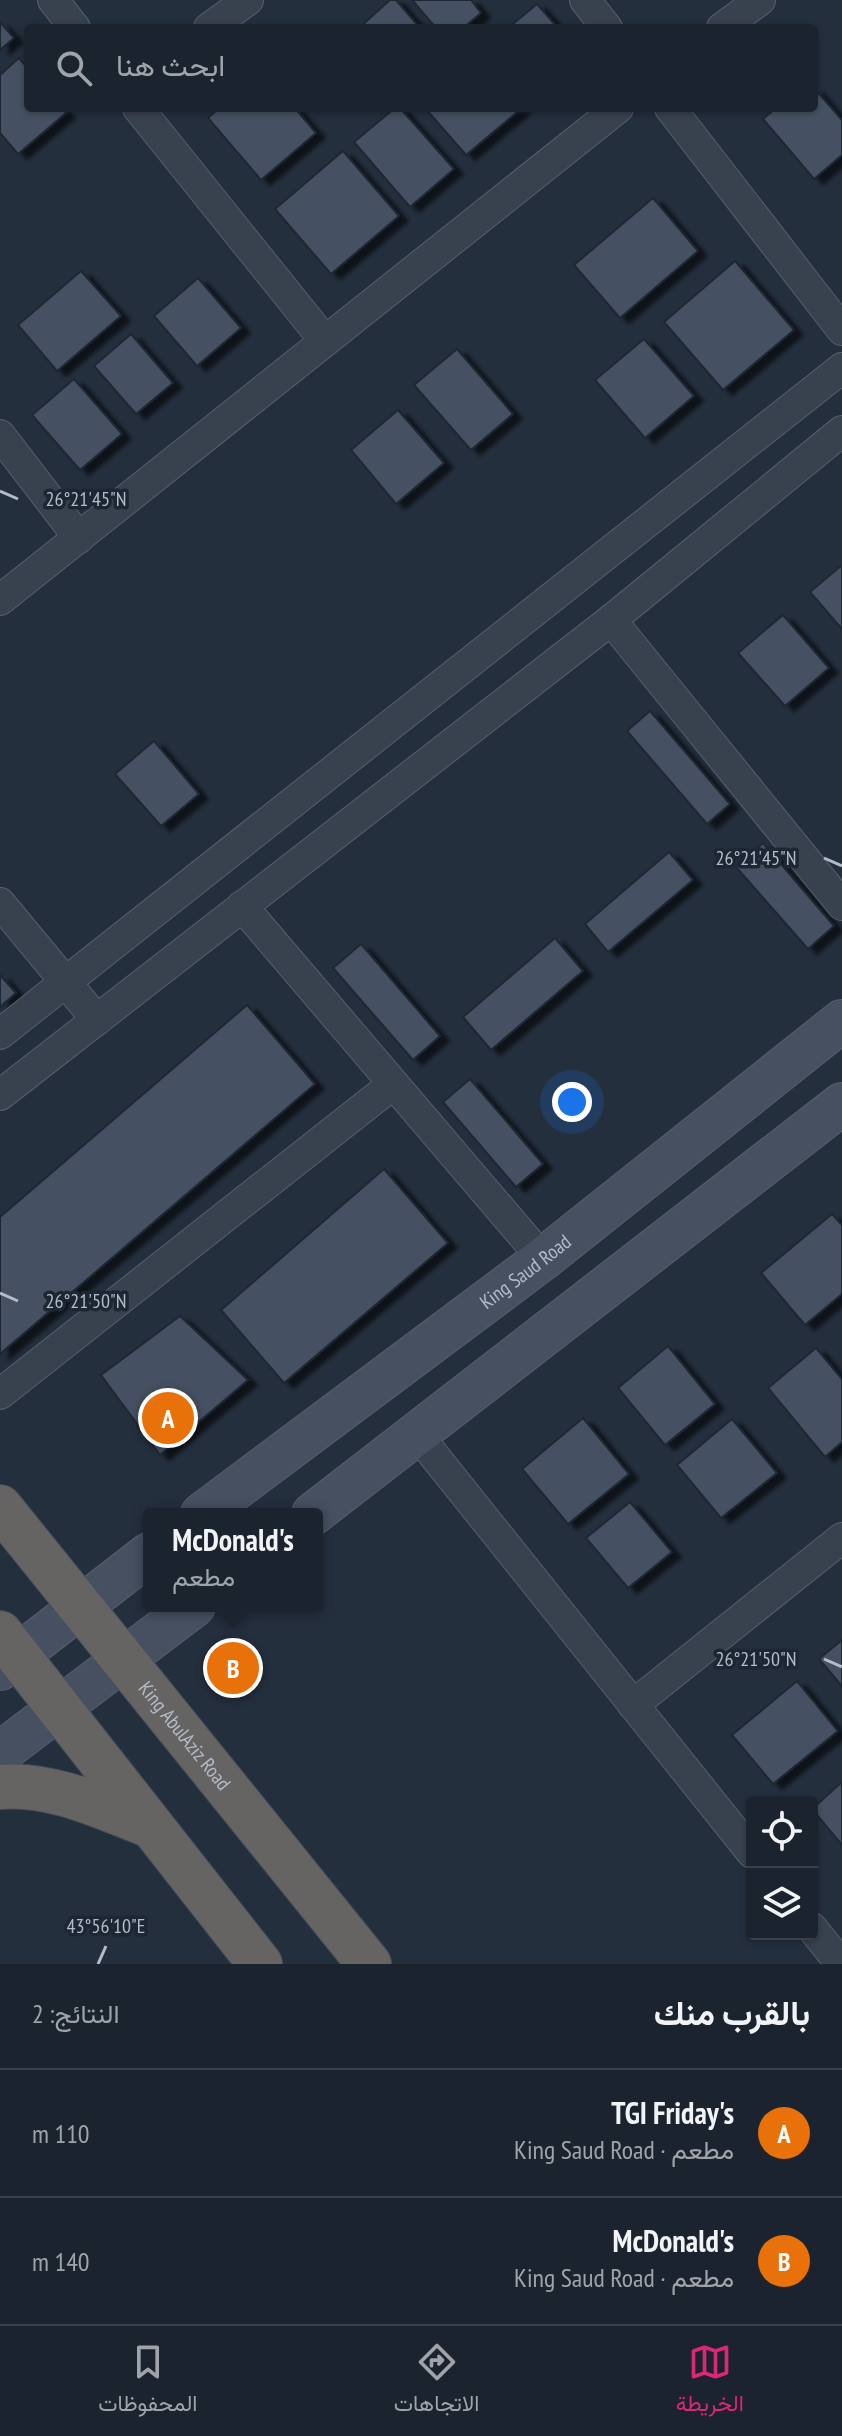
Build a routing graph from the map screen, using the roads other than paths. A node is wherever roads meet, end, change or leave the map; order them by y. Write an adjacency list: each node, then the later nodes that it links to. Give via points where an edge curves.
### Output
1 (53, 0): 5 (street)
2 (248, 0): 6 (street)
3 (585, 0): 7 (street)
4 (760, 0): 8 (street)
5 (72, 24)
6 (215, 24)
7 (604, 24)
8 (727, 24)
9 (141, 112): 13 (street)
10 (613, 112): 13 (street)
11 (673, 112): 12 (street)
12 (842, 330)
13 (325, 341): 17 (street)
14 (842, 368): 23 (street)
15 (842, 431): 19 (street)
16 (0, 435): 17 (street)
17 (79, 538): 18 (street)
18 (0, 600)
19 (611, 620): 21 (street); 22 (street)
20 (0, 903): 23 (street)
21 (842, 905)
22 (242, 906): 24 (street); 27 (street)
23 (65, 984): 24 (street); 26 (street)
24 (97, 1020): 28 (street)
25 (842, 1021): 30 (main road, King Saud Road)
26 (0, 1034)
27 (392, 1085): 30 (street); 31 (street)
28 (0, 1095)
29 (842, 1104): 32 (main road)
30 (543, 1259): 34 (main road, King Saud Road)
31 (0, 1394)
32 (416, 1433): 35 (main road); 42 (street)
33 (0, 1507): 38 (highway, King AbulAziz Road)
34 (210, 1508)
35 (321, 1508)
36 (842, 1538): 42 (street)
37 (143, 1558): 38 (main road)
38 (81, 1605): 40 (main road); 41 (highway, King AbulAziz Road)
39 (186, 1612): 41 (main road)
40 (6, 1652): 43 (highway)
41 (126, 1659): 43 (main road); 50 (highway, King AbulAziz Road)
42 (633, 1705): 47 (street)
43 (59, 1707): 44 (main road); 46 (highway)
44 (0, 1753)
45 (0, 1787): 46 (highway, via 73,1797)
46 (153, 1826): 49 (highway)
47 (746, 1846)
48 (825, 1930): 51 (street)
49 (260, 1964)
50 (369, 1964)
51 (841, 1964)

